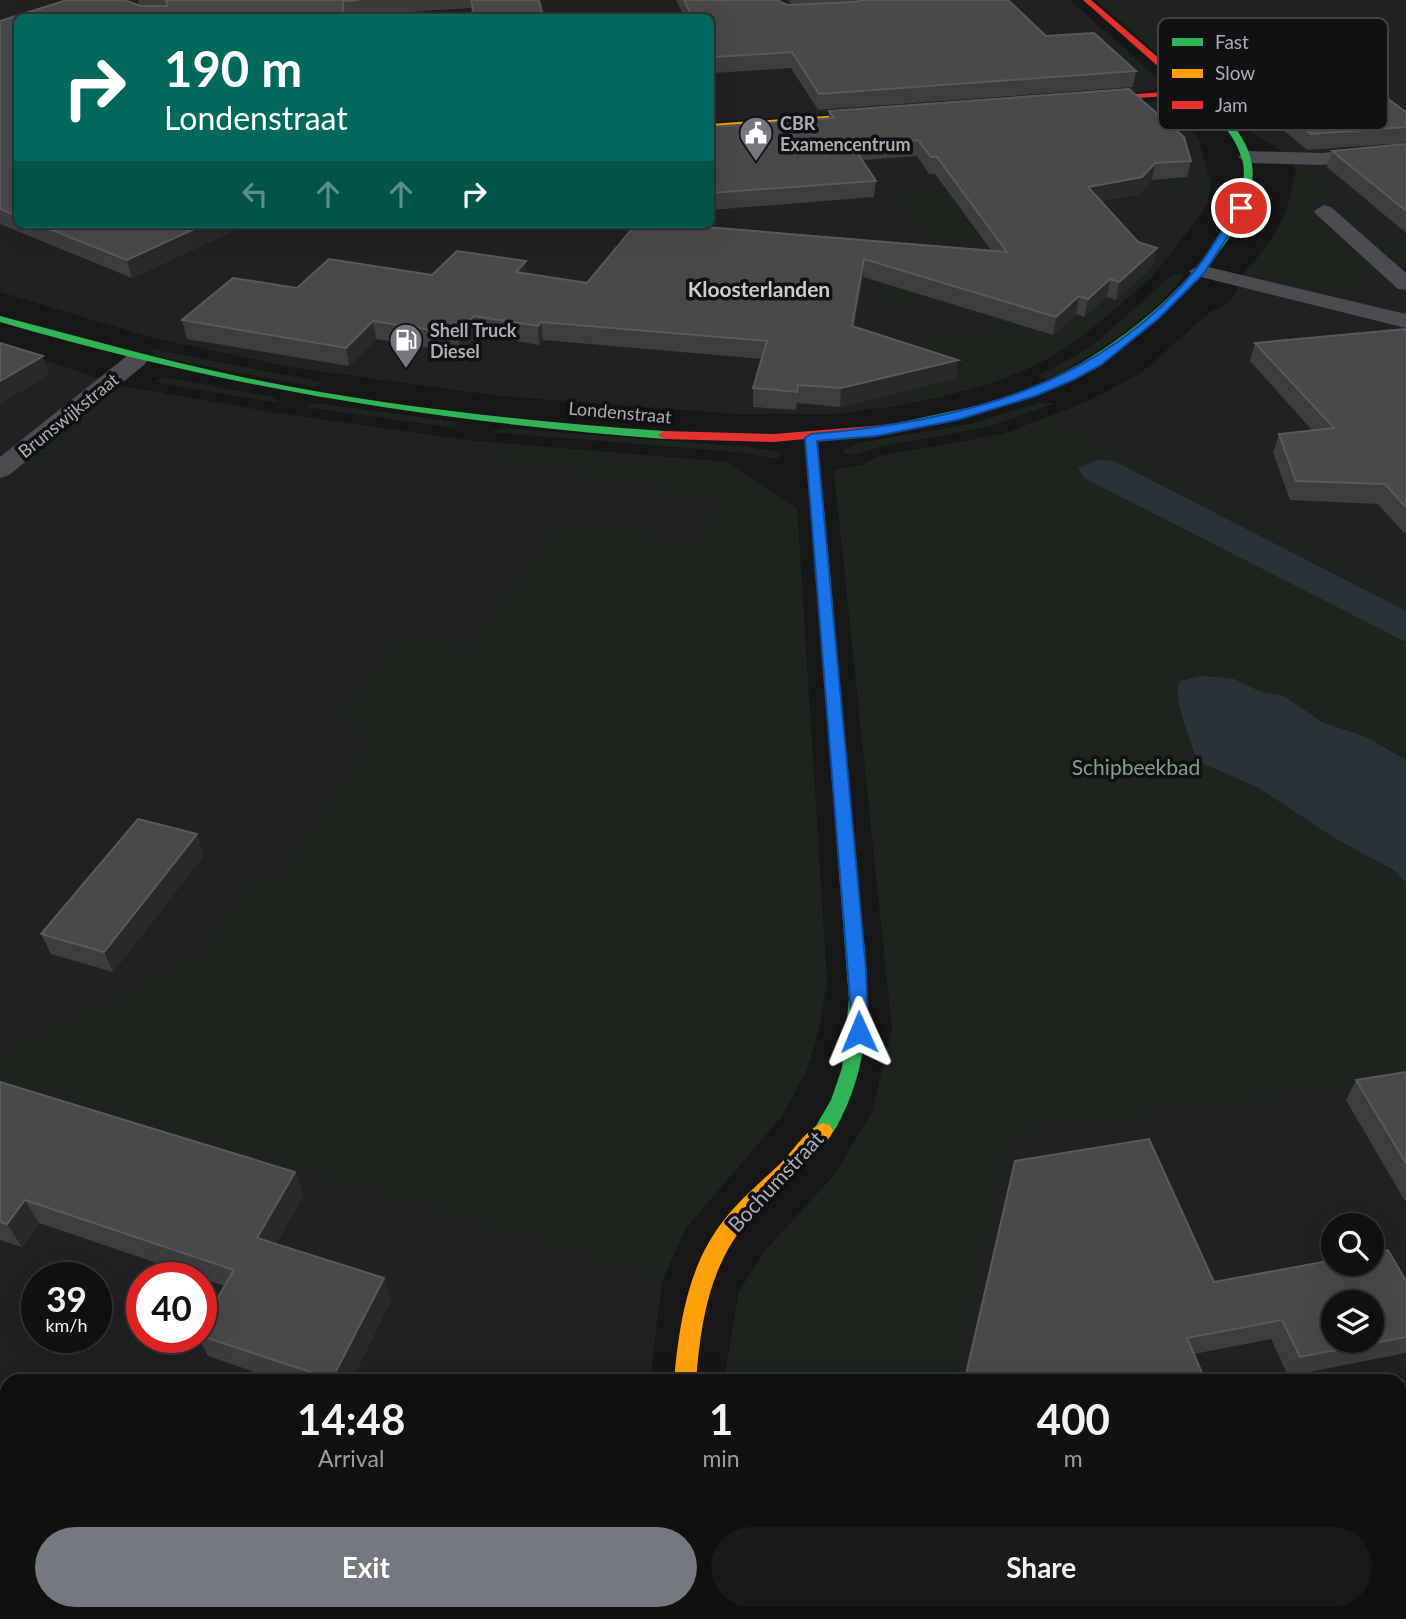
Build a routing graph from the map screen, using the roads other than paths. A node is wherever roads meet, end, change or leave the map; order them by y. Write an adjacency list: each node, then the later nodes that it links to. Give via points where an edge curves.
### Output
1 (1087, 0): 2 (street)
2 (1158, 63)
3 (1158, 94): 4 (street)
4 (1064, 101)
5 (900, 113): 6 (street)
6 (714, 127)
7 (1231, 130): 9 (street)
8 (1406, 152): 9 (street, via 1322,159)
9 (1247, 157): 11 (street, Londenstraat, via 1241,208)
10 (1324, 211): 12 (street)
11 (1200, 271): 13 (street); 17 (street, Londenstraat, via 1156,316 1069,378 957,416 876,432)
12 (1404, 282): 13 (street)
13 (1340, 303): 15 (street)
14 (0, 319): 16 (street, Londenstraat)
15 (1406, 321)
16 (136, 360): 17 (street, Londenstraat, via 291,391 524,422 704,438); 18 (street, Brunswijkstraat)
17 (811, 438): 19 (street, Bochumstraat, via 857,969 859,1047 846,1094 829,1122 806,1153 721,1239 692,1299)
18 (0, 470)
19 (686, 1374)

